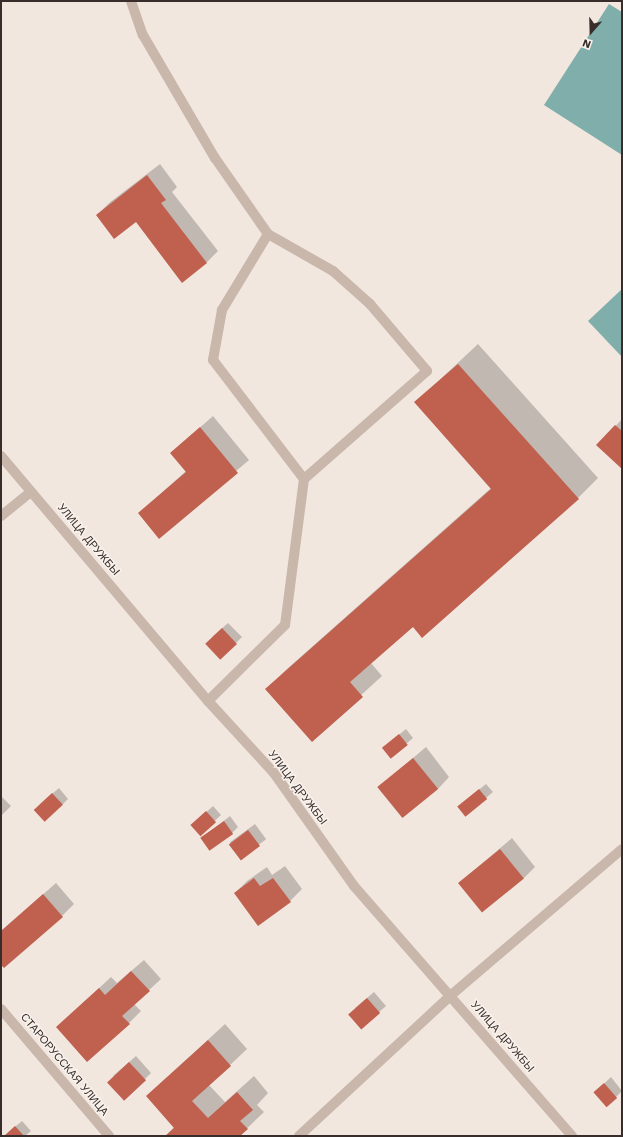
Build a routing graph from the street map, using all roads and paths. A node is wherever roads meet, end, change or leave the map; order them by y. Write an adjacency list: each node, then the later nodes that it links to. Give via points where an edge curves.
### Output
1 (131, 1): 2 (street, via 143,35 215,158)
2 (268, 234): 4 (street, via 222,310 213,360); 4 (street, via 333,271 370,304 426,371)
3 (1, 456): 5 (street, УЛИЦА ДРУЖБЫ)
4 (304, 479): 7 (street, via 285,625)
5 (31, 492): 6 (street); 7 (street, УЛИЦА ДРУЖБЫ)
6 (1, 516)
7 (208, 701): 9 (street, УЛИЦА ДРУЖБЫ, via 274,773 354,886)
8 (622, 849): 9 (street)
9 (450, 996): 12 (street); 13 (street, УЛИЦА ДРУЖБЫ)
10 (1, 1009): 11 (street, СТАРОРУССКАЯ УЛИЦА)
11 (109, 1136)
12 (299, 1136)
13 (572, 1136)

